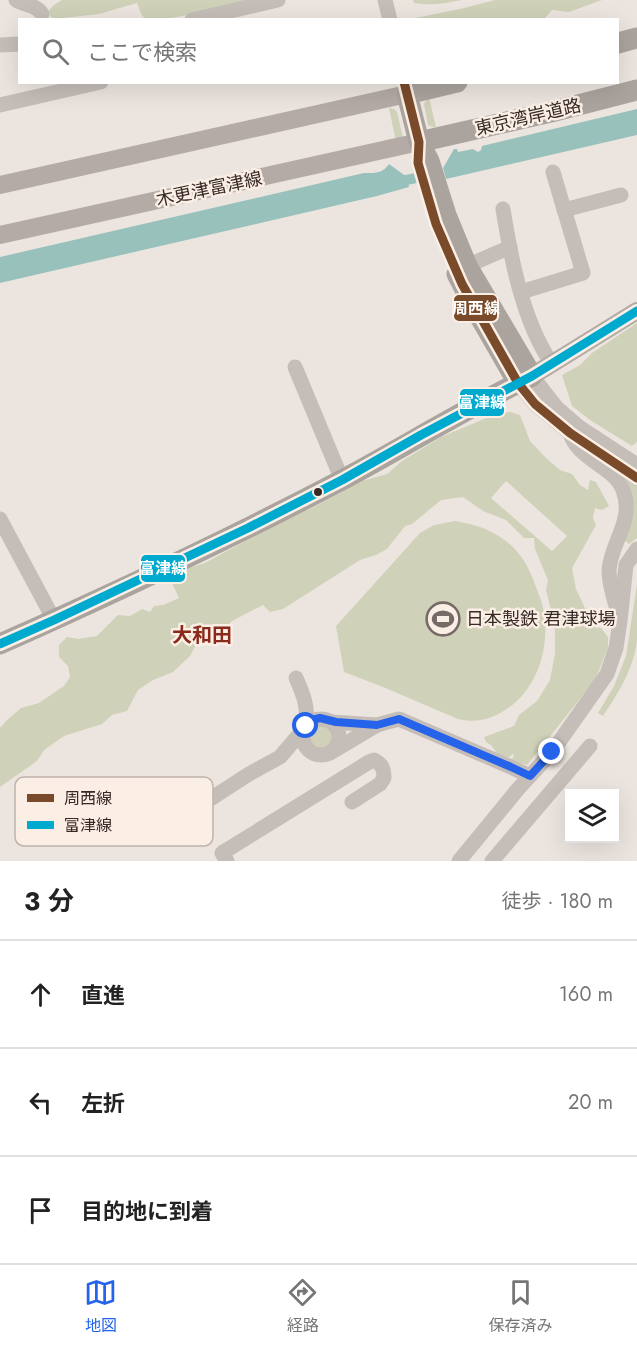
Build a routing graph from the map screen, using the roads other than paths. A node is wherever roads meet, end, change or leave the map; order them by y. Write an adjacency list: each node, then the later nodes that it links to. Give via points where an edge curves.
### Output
1 (16, 0): 5 (street, via 39,9)
2 (49, 0): 5 (street)
3 (278, 0): 6 (street)
4 (385, 0): 7 (street)
5 (42, 17)
6 (201, 18)
7 (390, 18)
8 (637, 38): 9 (highway)
9 (619, 43)
10 (18, 44): 11 (street)
11 (0, 45)
12 (92, 84): 16 (street)
13 (440, 84): 14 (highway)
14 (406, 88): 17 (highway); 19 (main road)
15 (637, 90): 17 (highway, 東京湾岸道路)
16 (0, 105)
17 (420, 149): 20 (highway, via 429,161); 24 (main road, 木更津富津線)
18 (553, 172): 23 (street)
19 (0, 184)
20 (431, 189): 26 (highway); 31 (highway, via 436,224 462,284 481,319)
21 (621, 195): 23 (street)
22 (503, 209): 25 (street)
23 (564, 210): 27 (street, via 583,273)
24 (0, 235)
25 (510, 248): 26 (street); 27 (street)
26 (467, 266): 31 (highway)
27 (521, 292): 29 (street, via 527,314)
28 (637, 312): 29 (main road)
29 (552, 364): 31 (main road)
30 (295, 367): 35 (street)
31 (525, 380): 32 (street, via 535,404); 33 (street, via 579,427); 35 (highway)
32 (570, 433): 34 (street); 39 (street, via 573,441 618,480 624,491 626,518 609,570)
33 (637, 465)
34 (637, 478)
35 (342, 480): 38 (highway)
36 (0, 519): 38 (street)
37 (637, 549): 39 (street, via 626,564)
38 (54, 620): 40 (highway)
39 (620, 621): 49 (street, via 607,674 552,752)
40 (0, 644)
41 (296, 678): 42 (street)
42 (305, 698): 43 (street); 45 (street)
43 (330, 721): 44 (street); 45 (street, via 320,718); 47 (street, via 338,729 339,738 337,746)
44 (377, 725): 47 (street); 49 (street, via 399,719)
45 (305, 727): 47 (street, via 304,745 309,751); 48 (street)
46 (590, 746): 53 (street)
47 (323, 754): 48 (street)
48 (280, 757): 50 (street)
49 (530, 776): 52 (street)
50 (213, 797)
51 (352, 802): 54 (street, via 384,778 384,769 374,759 222,853)
52 (481, 834): 53 (street); 55 (street)
53 (496, 856)
54 (227, 861)
55 (459, 861)

